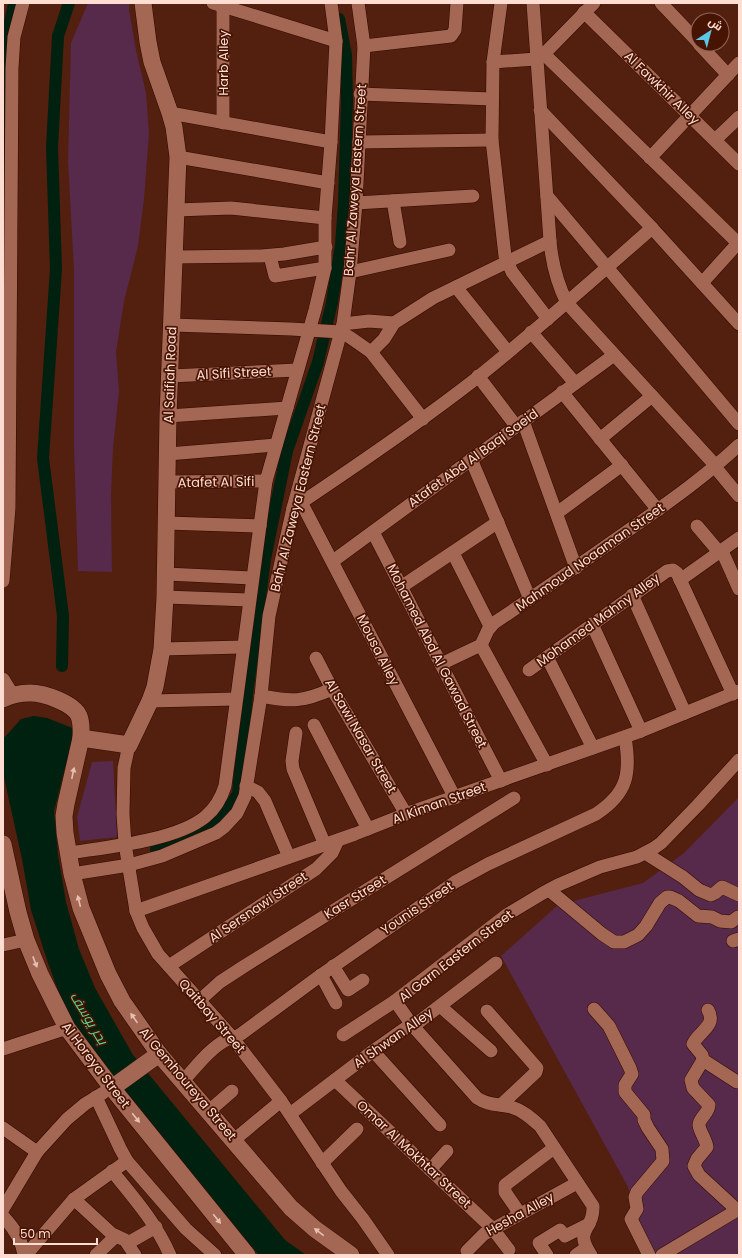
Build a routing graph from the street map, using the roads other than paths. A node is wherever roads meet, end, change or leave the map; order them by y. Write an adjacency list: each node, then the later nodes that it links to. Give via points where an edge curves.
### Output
1 (23, 3): 30 (street, via 14,37)
2 (143, 3): 22 (street, Al Saifiah Road, via 152,62)
3 (331, 3): 12 (street, Bahr Al Zaweya Eastern Street)
4 (358, 3): 13 (street, Bahr Al Zaweya Eastern Street)
5 (457, 3): 13 (street, via 455,30 451,36)
6 (501, 3): 16 (street)
7 (533, 3): 15 (street)
8 (662, 3): 11 (street)
9 (219, 4): 12 (street); 25 (street, Harb Alley)
10 (589, 8): 15 (street); 23 (street, Al Fawkhir Alley)
11 (690, 33)
12 (336, 41): 28 (street, Bahr Al Zaweya Eastern Street)
13 (364, 46): 19 (street, Bahr Al Zaweya Eastern Street)
14 (707, 52): 18 (street)
15 (540, 56): 16 (street); 21 (street); 32 (street)
16 (493, 62): 20 (street)
17 (739, 63): 18 (street)
18 (728, 75): 23 (street)
19 (360, 94): 20 (street); 29 (street, Bahr Al Zaweya Eastern Street)
20 (492, 99): 26 (street)
21 (540, 110): 36 (street); 41 (street)
22 (170, 113): 25 (street); 31 (street, Al Saifiah Road)
23 (690, 116): 27 (street, Al Fawkhir Alley); 32 (street)
24 (739, 117): 27 (street)
25 (223, 123): 28 (street)
26 (492, 140): 29 (street); 49 (street)
27 (715, 140): 33 (street, Al Fawkhir Alley)
28 (331, 142): 34 (street, Bahr Al Zaweya Eastern Street)
29 (359, 142): 38 (street, Bahr Al Zaweya Eastern Street)
30 (7, 153): 103 (street, via 10,508)
31 (178, 156): 34 (street); 39 (street, Al Saifiah Road)
32 (650, 158): 44 (street)
33 (739, 164)
34 (328, 182): 40 (street, Bahr Al Zaweya Eastern Street)
35 (473, 196): 37 (street)
36 (547, 196): 42 (street); 50 (street)
37 (393, 201): 38 (street); 43 (street)
38 (356, 203): 52 (street, Bahr Al Zaweya Eastern Street)
39 (177, 210): 40 (street, via 231,208); 48 (street, Al Saifiah Road)
40 (325, 218): 45 (street, Bahr Al Zaweya Eastern Street)
41 (652, 228): 50 (street); 53 (street)
42 (550, 241): 49 (street); 55 (street, via 555,275)
43 (400, 242)
44 (738, 244): 53 (street)
45 (326, 247): 47 (street); 51 (street, Bahr Al Zaweya Eastern Street)
46 (449, 250): 52 (street)
47 (270, 256): 48 (street); 51 (street, via 275,276)
48 (175, 257): 59 (street, Al Saifiah Road)
49 (506, 262): 54 (street); 56 (street)
50 (607, 267): 55 (street); 76 (street)
51 (324, 268): 61 (street, Bahr Al Zaweya Eastern Street)
52 (350, 272): 60 (street, Bahr Al Zaweya Eastern Street)
53 (702, 283): 58 (street)
54 (456, 287): 57 (street, via 433,298); 64 (street)
55 (567, 303): 56 (street); 65 (street)
56 (548, 318): 62 (street)
57 (394, 323): 60 (street, via 369,321); 63 (street, via 384,339)
58 (739, 324)
59 (172, 325): 61 (street); 67 (street, Al Saifiah Road)
60 (342, 328): 61 (street); 63 (street); 87 (street, Bahr Al Zaweya Eastern Street)
61 (309, 330): 66 (street, Bahr Al Zaweya Eastern Street)
62 (531, 332): 64 (street); 69 (street)
63 (371, 352): 74 (street)
64 (508, 352): 68 (street)
65 (614, 355): 69 (street, Atafet Abd Al Baqi Saeid); 71 (street)
66 (297, 370): 67 (street, Al Sifi Street); 72 (street, Bahr Al Zaweya Eastern Street)
67 (170, 376): 73 (street, Al Saifiah Road)
68 (478, 376): 74 (street); 75 (street)
69 (575, 383): 70 (street, Atafet Abd Al Baqi Saeid)
70 (562, 392): 75 (street, Atafet Abd Al Baqi Saeid); 77 (street)
71 (652, 396): 77 (street); 83 (street)
72 (287, 408): 73 (street); 78 (street, Bahr Al Zaweya Eastern Street)
73 (168, 416): 80 (street, Al Saifiah Road)
74 (423, 419): 87 (street)
75 (520, 424): 81 (street, Atafet Abd Al Baqi Saeid); 89 (street)
76 (739, 424)
77 (600, 439): 82 (street)
78 (276, 445): 80 (street); 84 (street, Bahr Al Zaweya Eastern Street)
79 (739, 445): 83 (street, Mahmoud Noaaman Street)
80 (168, 454): 85 (street, Al Saifiah Road)
81 (471, 459): 90 (street); 94 (street, Atafet Abd Al Baqi Saeid)
82 (622, 465): 88 (street); 89 (street)
83 (715, 467): 86 (street); 88 (street, Mahmoud Noaaman Street)
84 (266, 481): 85 (street, Atafet Al Sifi); 92 (street, Bahr Al Zaweya Eastern Street)
85 (167, 482): 91 (street, Al Saifiah Road)
86 (739, 496)
87 (297, 505): 98 (street, Mousa Alley); 122 (street, Bahr Al Zaweya Eastern Street, via 269,616)
88 (658, 510): 99 (street, Mahmoud Noaaman Street)
89 (557, 513): 99 (street)
90 (498, 522): 97 (street); 108 (street)
91 (166, 523): 92 (street); 100 (street, Al Saifiah Road)
92 (260, 526): 101 (street, Bahr Al Zaweya Eastern Street)
93 (697, 526): 96 (street)
94 (373, 532): 98 (street, Atafet Abd Al Baqi Saeid); 104 (street, Mohamed Abd Al Gawad Street)
95 (739, 538): 96 (street)
96 (720, 552): 102 (street); 105 (street)
97 (453, 553): 104 (street); 111 (street)
98 (333, 561): 138 (street, Mousa Alley)
99 (576, 568): 108 (street, Mahmoud Noaaman Street)
100 (166, 574): 101 (street); 107 (street, Al Saifiah Road)
101 (252, 578): 109 (street, Bahr Al Zaweya Eastern Street)
102 (680, 580): 106 (street, Mohamed Mahny Alley, via 676,572 667,570); 121 (street, Mohamed Mahny Alley)
103 (3, 581)
104 (401, 587): 117 (street, Mohamed Abd Al Gawad Street)
105 (739, 589)
106 (632, 595): 110 (street, Mohamed Mahny Alley); 126 (street)
107 (165, 597): 109 (street); 114 (street, Al Saifiah Road)
108 (530, 598): 111 (street, Mahmoud Noaaman Street)
109 (249, 600): 113 (street, Bahr Al Zaweya Eastern Street)
110 (592, 624): 115 (street, Mohamed Mahny Alley); 128 (street)
111 (490, 626): 112 (street, Mahmoud Noaaman Street)
112 (481, 645): 117 (street); 135 (street)
113 (243, 647): 114 (street); 124 (street, Bahr Al Zaweya Eastern Street)
114 (162, 648): 125 (street, Al Saifiah Road)
115 (547, 657): 118 (street, Mohamed Mahny Alley); 133 (street)
116 (316, 658): 120 (street, Al Sawi Nasar Street)
117 (441, 664): 136 (street, Mohamed Abd Al Gawad Street)
118 (529, 670)
119 (3, 679): 123 (street)
120 (332, 689): 122 (street, via 296,700); 140 (street, Al Sawi Nasar Street)
121 (736, 692): 126 (street, Al Kiman Street)
122 (261, 696): 137 (street, Bahr Al Zaweya Eastern Street)
123 (8, 697): 131 (street, Al Gemhoureya Street, via 30,693 46,695 69,705 79,715)
124 (236, 699): 125 (street); 144 (street, Bahr Al Zaweya Eastern Street, via 226,782 217,804 204,818 177,832)
125 (150, 701): 132 (street, Al Saifiah Road)
126 (685, 713): 128 (street, Al Kiman Street)
127 (314, 725): 141 (street)
128 (641, 731): 130 (street, Al Kiman Street)
129 (296, 732): 145 (street, via 293,769)
130 (624, 737): 133 (street, Al Kiman Street); 161 (street, Younis Street, via 628,756 625,780 605,808 455,882)
131 (81, 738): 132 (street); 146 (street, Al Gemhoureya Street, one-way to 131, via 64,816)
132 (129, 745): 144 (street, Qaitbay Street, via 124,768 122,814)
133 (593, 748): 135 (street, Al Kiman Street)
134 (739, 760): 147 (street, Al Garn Eastern Street, via 661,843)
135 (547, 765): 136 (street, Al Kiman Street)
136 (501, 781): 138 (street, Al Kiman Street)
137 (246, 786): 148 (street, via 258,792 265,801); 149 (street, Bahr Al Zaweya Eastern Street, via 245,796 237,813 216,833 171,853)
138 (455, 798): 140 (street, Al Kiman Street)
139 (514, 798): 164 (street, Kasr Street, via 243,967 220,982)
140 (406, 814): 141 (street, Al Kiman Street)
141 (368, 829): 142 (street, Al Kiman Street)
142 (338, 840): 145 (street, Al Kiman Street); 160 (street, Al Sersnawi Street, via 327,858 316,869)
143 (3, 844): 151 (street, Al Horeya Street)
144 (125, 844): 146 (street, Bahr Al Zaweya Eastern Street); 149 (street, Qaitbay Street)
145 (325, 845): 148 (street, Al Kiman Street)
146 (69, 853): 150 (street, Al Gemhoureya Street)
147 (646, 853): 152 (street, Al Garn Eastern Street, via 604,865); 153 (street, via 710,895 722,887)
148 (289, 857): 155 (street, Al Kiman Street)
149 (129, 865): 150 (street, Bahr Al Zaweya Eastern Street); 155 (street, Qaitbay Street)
150 (72, 874): 178 (street, Al Gemhoureya Street, one-way to 150, via 108,974 81,908)
151 (7, 880): 154 (street, Al Horeya Street)
152 (549, 890): 156 (street, via 614,942 624,942 638,935 667,897 679,901 698,916 730,922); 165 (street, Al Garn Eastern Street, via 508,914)
153 (739, 895)
154 (11, 911): 157 (street, Al Horeya Street)
155 (136, 911): 160 (street, Qaitbay Street, via 150,942)
156 (738, 917)
157 (26, 940): 158 (street); 172 (street, Al Horeya Street, one-way to 172)
158 (3, 945)
159 (496, 962): 167 (street, Al Shwan Alley)
160 (169, 966): 164 (street, Qaitbay Street)
161 (333, 966): 162 (street, Younis Street); 163 (street, via 348,990)
162 (321, 975): 166 (street); 174 (street, Younis Street, via 241,1034)
163 (363, 980)
164 (200, 1000): 174 (street, Qaitbay Street)
165 (395, 1001): 171 (street, Al Garn Eastern Street); 173 (street)
166 (336, 1003)
167 (440, 1006): 171 (street, Al Shwan Alley); 177 (street)
168 (594, 1009): 224 (street, via 609,1026 630,1068 632,1074 625,1085 625,1092 644,1115 648,1128 662,1149 663,1161 637,1192 637,1209 631,1218)
169 (708, 1010): 179 (street, via 711,1015 710,1023 693,1044)
170 (487, 1011): 187 (street, via 538,1068)
171 (412, 1025): 176 (street, Al Shwan Alley); 187 (street, Al Garn Eastern Street, via 477,1098)
172 (67, 1028): 175 (street); 183 (street, Al Horeya Street)
173 (343, 1035)
174 (232, 1037): 181 (street, Younis Street, via 213,1050); 186 (street, Qaitbay Street)
175 (3, 1049)
176 (372, 1051): 180 (street, Al Shwan Alley); 190 (street)
177 (491, 1051)
178 (155, 1057): 181 (street, Al Gemhoureya Street); 183 (street)
179 (704, 1060): 182 (street, via 730,1078); 204 (street, via 691,1080 693,1088 709,1105 709,1110 699,1126 706,1139 707,1148 694,1166 699,1175)
180 (335, 1080): 189 (street, Al Shwan Alley); 199 (street, Omar Al Mokhtar Street)
181 (183, 1081): 188 (street, Al Gemhoureya Street)
182 (739, 1081)
183 (115, 1085): 185 (street); 220 (street, Al Horeya Street, one-way to 220)
184 (232, 1091): 188 (street)
185 (96, 1097): 196 (street, via 67,1119); 197 (street)
186 (281, 1101): 189 (street, Qaitbay Street); 193 (street)
187 (501, 1106): 194 (street, Al Garn Eastern Street, via 519,1110 534,1120)
188 (209, 1111): 193 (street, Al Gemhoureya Street)
189 (290, 1114): 198 (street, Qaitbay Street)
190 (440, 1125)
191 (3, 1128): 196 (street)
192 (357, 1128): 198 (street)
193 (234, 1140): 221 (street, Al Gemhoureya Street, one-way to 193, via 291,1208)
194 (554, 1148): 201 (street, Al Garn Eastern Street); 205 (street, via 505,1185 505,1192)
195 (447, 1151): 199 (street)
196 (37, 1152): 203 (street)
197 (127, 1161): 200 (street); 219 (street, via 186,1230)
198 (322, 1163): 222 (street, Qaitbay Street)
199 (430, 1170): 209 (street, Omar Al Mokhtar Street)
200 (112, 1171): 202 (street); 208 (street)
201 (577, 1183): 205 (street, Hesha Alley); 207 (street, Al Garn Eastern Street, via 593,1206)
202 (74, 1199): 210 (street); 215 (street)
203 (3, 1209)
204 (738, 1209): 225 (street)
205 (520, 1214): 209 (street, Hesha Alley)
206 (3, 1216): 215 (street, via 15,1230)
207 (588, 1224): 214 (street, Al Garn Eastern Street, via 583,1238); 223 (street, via 565,1236 560,1230 539,1243)
208 (156, 1227): 211 (street); 218 (street)
209 (493, 1229): 212 (street, Omar Al Mokhtar Street); 213 (street, Hesha Alley, via 477,1239)
210 (116, 1236): 211 (street); 216 (street)
211 (128, 1243): 217 (street)
212 (509, 1250)
213 (467, 1251)
214 (584, 1253)
215 (22, 1254)
216 (97, 1254)
217 (134, 1255)
218 (170, 1255)
219 (215, 1255)
220 (247, 1255)
221 (351, 1255)
222 (388, 1255)
223 (546, 1255)
224 (649, 1255)
225 (662, 1255)

